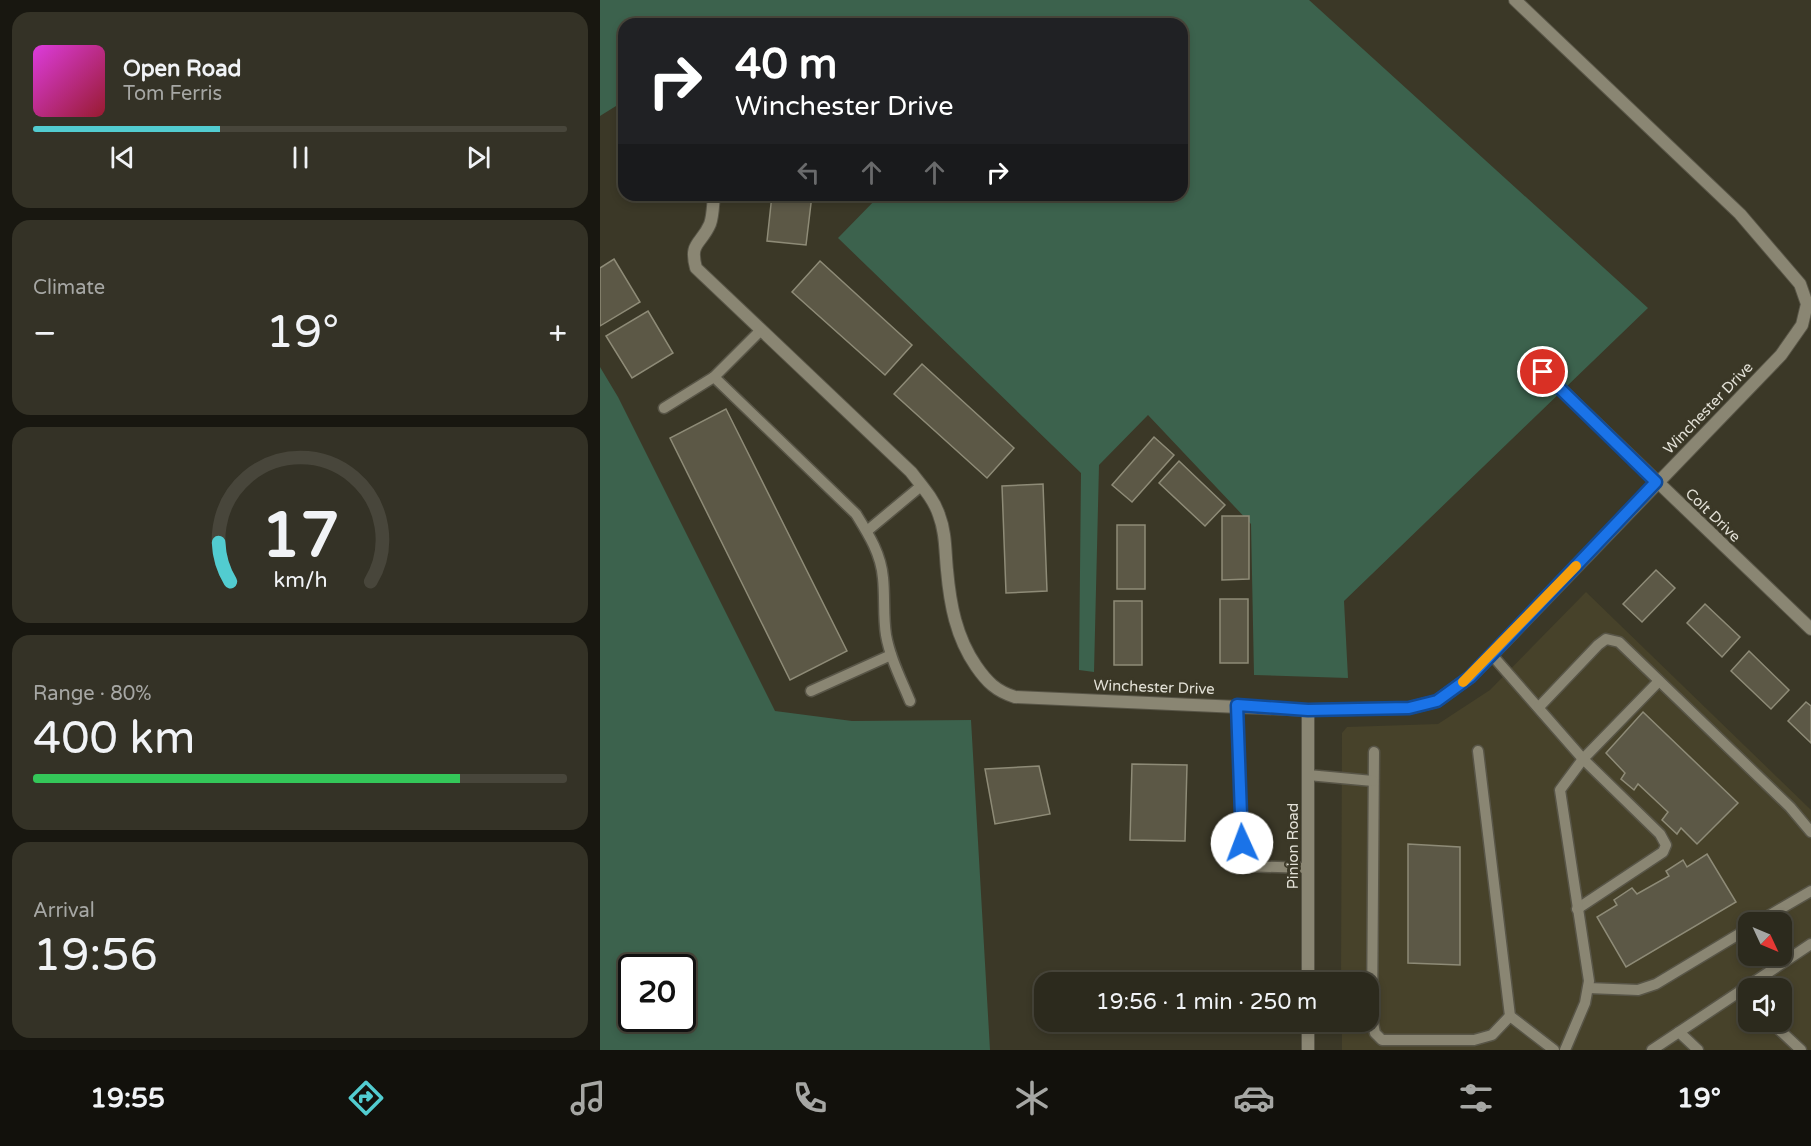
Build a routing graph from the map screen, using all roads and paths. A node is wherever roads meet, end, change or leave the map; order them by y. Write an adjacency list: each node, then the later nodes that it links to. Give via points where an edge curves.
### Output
1 (1515, 0): 7 (street, Winchester Drive, via 1740,214 1800,284 1807,304 1802,325 1781,355)
2 (713, 201): 3 (street, via 710,224 692,254 696,268)
3 (760, 331): 5 (lane); 8 (street)
4 (1543, 372): 7 (street, Colt Drive)
5 (714, 377): 6 (lane); 9 (lane, via 856,514)
6 (664, 408)
7 (1656, 482): 10 (street, Colt Drive); 12 (street, Winchester Drive)
8 (921, 486): 9 (lane); 16 (street, Winchester Drive, via 938,512 945,535 953,616 965,650 999,692 1014,697)
9 (867, 531): 11 (lane, via 882,567)
10 (1811, 629)
11 (891, 655): 14 (lane); 15 (lane)
12 (1492, 655): 17 (lane); 18 (street, Winchester Drive, via 1437,701 1409,708)
13 (1659, 681): 17 (lane, via 1619,642 1606,639); 21 (lane); 24 (lane)
14 (812, 691)
15 (910, 700)
16 (1237, 705): 18 (street, Winchester Drive); 25 (lane, via 1243,866)
17 (1539, 707): 21 (lane)
18 (1308, 710): 22 (street, Pinion Road)
19 (1478, 751): 36 (lane)
20 (1374, 752): 23 (lane)
21 (1583, 759): 27 (lane, via 1565,780 1559,796); 27 (lane, via 1666,844 1663,852)
22 (1308, 775): 23 (lane); 25 (street, Pinion Road)
23 (1374, 781): 32 (lane)
24 (1811, 832)
25 (1308, 868): 31 (street, Pinion Road)
26 (1811, 891): 28 (lane)
27 (1577, 909): 34 (lane)
28 (1775, 912)
29 (1738, 934): 34 (lane, via 1647,987 1619,992)
30 (1811, 944): 33 (lane)
31 (1308, 972)
32 (1371, 972)
33 (1760, 978)
34 (1588, 988): 43 (lane)
35 (1738, 993): 39 (lane)
36 (1510, 1016): 38 (lane, via 1492,1035 1474,1040 1382,1040); 42 (lane)
37 (1308, 1032): 41 (street)
38 (1375, 1032)
39 (1679, 1032): 44 (lane); 45 (lane)
40 (1782, 1032): 46 (lane)
41 (1308, 1050)
42 (1554, 1050)
43 (1565, 1050)
44 (1652, 1050)
45 (1698, 1050)
46 (1801, 1050)

